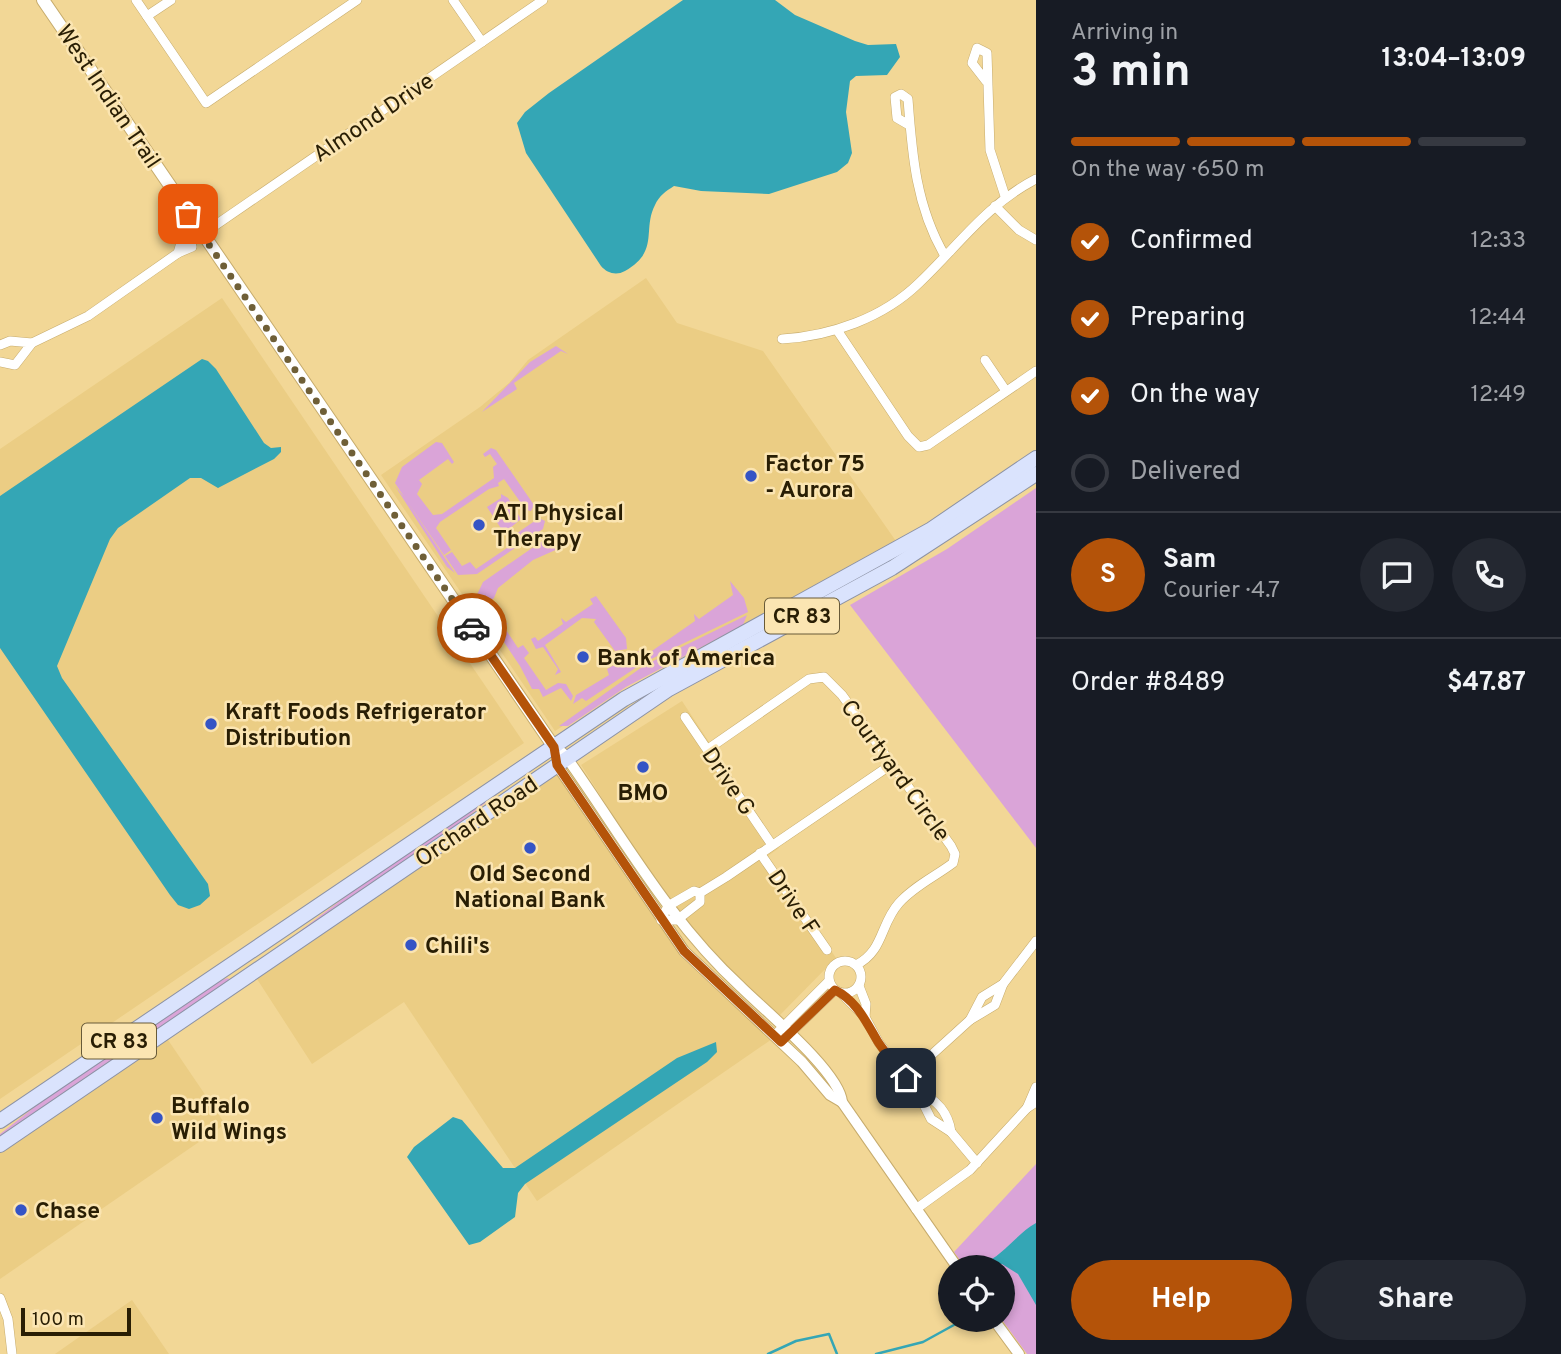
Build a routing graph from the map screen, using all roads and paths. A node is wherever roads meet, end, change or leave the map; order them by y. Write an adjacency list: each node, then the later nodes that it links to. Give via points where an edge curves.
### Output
1 (43, 0): 14 (main road, West Indian Trail)
2 (136, 0): 7 (street)
3 (171, 0): 7 (street)
4 (357, 0): 7 (street, via 206,103)
5 (453, 0): 8 (street)
6 (543, 0): 8 (street, Almond Drive)
7 (147, 16)
8 (482, 42): 14 (street, Almond Drive)
9 (986, 81): 12 (street, via 990,150)
10 (909, 125): 16 (street, via 923,206)
11 (1036, 179): 12 (street)
12 (1005, 196): 13 (street)
13 (995, 206): 15 (street); 16 (street)
14 (202, 234): 19 (street, Almond Drive, via 88,316); 28 (main road, West Indian Trail)
15 (1036, 240)
16 (945, 256): 17 (street, via 894,302)
17 (837, 330): 18 (street); 24 (street, via 919,447)
18 (782, 340)
19 (32, 343): 20 (street); 22 (street, via 15,365)
20 (0, 345)
21 (985, 359): 24 (street)
22 (0, 362)
23 (1036, 371): 24 (street)
24 (1006, 391)
25 (1036, 458): 28 (main road, Orchard Road / CR 83, via 930,530 657,679)
26 (1036, 474): 30 (main road, Orchard Road / CR 83, via 892,568 669,689)
27 (685, 717): 29 (street, Drive G)
28 (554, 747): 30 (main road, West Indian Trail); 55 (main road, Orchard Road / CR 83)
29 (708, 749): 31 (street, Courtyard Circle, via 819,676 832,682); 32 (street, Drive G)
30 (562, 762): 35 (street, West Indian Trail); 36 (street, West Indian Trail); 57 (main road, Orchard Road / CR 83)
31 (892, 764): 32 (street); 40 (street, Courtyard Circle, via 951,846 955,859 900,902 880,944)
32 (772, 845): 33 (street)
33 (760, 853): 34 (street); 39 (street, Drive F)
34 (700, 893): 35 (street, via 694,891); 37 (street, via 700,902)
35 (668, 906): 36 (street); 37 (street, West Indian Trail)
36 (661, 920): 37 (street); 48 (street, West Indian Trail, via 704,971)
37 (677, 920): 47 (street, West Indian Trail, via 714,962)
38 (1036, 941): 42 (street)
39 (827, 950)
40 (856, 965): 41 (street, via 835,964); 43 (street, via 862,976)
41 (830, 981): 44 (street); 47 (street)
42 (1003, 984): 46 (street, via 982,997); 46 (street, via 995,1005)
43 (859, 986): 44 (street, via 853,992); 45 (street)
44 (838, 992): 45 (street); 47 (street)
45 (865, 1017): 49 (street)
46 (970, 1020): 49 (street)
47 (787, 1030): 48 (street); 52 (street, West Indian Trail, via 830,1078)
48 (777, 1039): 52 (street, West Indian Trail)
49 (906, 1078): 51 (street)
50 (1036, 1087): 54 (street)
51 (917, 1091): 56 (street, via 931,1119); 56 (street, via 941,1107)
52 (842, 1102): 59 (street, West Indian Trail)
53 (1036, 1102): 54 (street)
54 (1027, 1108): 58 (street)
55 (0, 1121)
56 (951, 1132): 58 (street)
57 (0, 1145)
58 (977, 1163): 59 (street)
59 (916, 1209): 60 (street, West Indian Trail)
60 (949, 1255)
61 (0, 1298): 63 (street)
62 (1003, 1332): 64 (street)
63 (12, 1354)
64 (1019, 1354)

